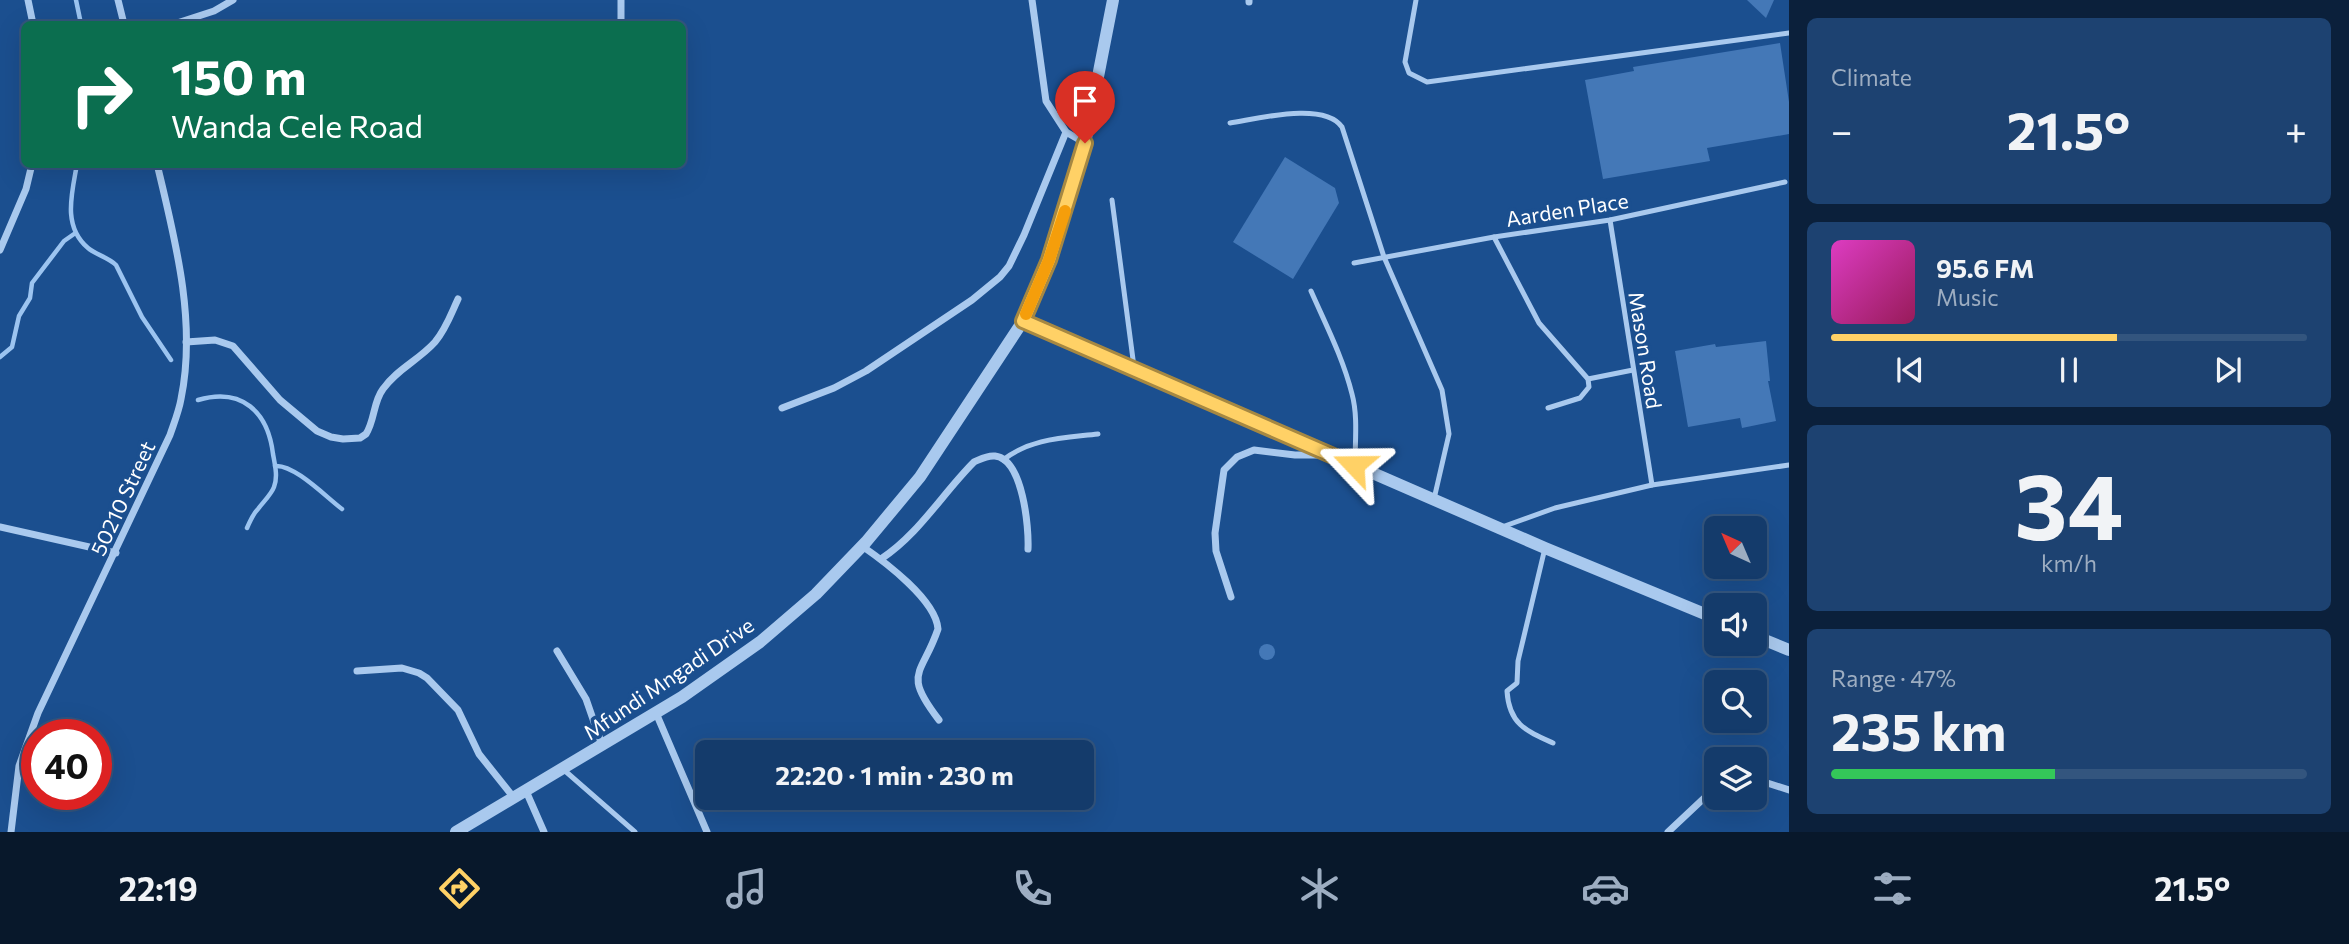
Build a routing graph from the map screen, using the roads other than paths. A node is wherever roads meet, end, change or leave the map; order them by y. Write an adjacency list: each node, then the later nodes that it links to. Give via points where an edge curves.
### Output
1 (28, 0): 8 (street)
2 (118, 0): 9 (street)
3 (233, 0): 10 (street)
4 (621, 0): 11 (street)
5 (1032, 0): 14 (street, via 1046,101)
6 (1112, 0): 15 (street, Mfundi Mngadi Drive)
7 (1416, 0): 12 (lane, via 1405,67 1427,82)
8 (32, 21)
9 (123, 21)
10 (182, 21)
11 (621, 21)
12 (1789, 33)
13 (1230, 123): 23 (lane, via 1294,114 1327,115 1339,122)
14 (1066, 132): 15 (street); 32 (street, via 1024,235 1000,277 866,370)
15 (1085, 143): 27 (street, Mfundi Mngadi Drive, via 1049,260)
16 (31, 168): 22 (street)
17 (158, 168): 28 (street, 50210 Street, via 179,267)
18 (1784, 182): 20 (lane, Aarden Place)
19 (1112, 200): 29 (lane)
20 (1610, 220): 21 (lane, Aarden Place); 30 (lane, Mason Road)
21 (1494, 237): 23 (lane, Aarden Place); 31 (lane, via 1539,323)
22 (0, 250)
23 (1384, 257): 24 (lane, Aarden Place); 40 (lane, via 1442,390 1448,415 1447,447)
24 (1354, 263)
25 (1311, 291): 37 (lane, via 1353,395)
26 (458, 299): 28 (street, via 444,330 385,385 366,434 353,439 331,438 306,423 233,346 215,340)
27 (1023, 321): 29 (street); 43 (street, Mfundi Mngadi Drive, via 920,477)
28 (186, 342): 46 (street, 50210 Street, via 181,399 170,435)
29 (1135, 370): 35 (street)
30 (1633, 370): 31 (lane); 39 (lane, Mason Road)
31 (1588, 379): 33 (lane, via 1589,387 1580,398)
32 (782, 408)
33 (1548, 408)
34 (1098, 435): 36 (lane, via 1039,441)
35 (1331, 454): 37 (street); 48 (street, via 1254,450 1237,457 1224,470 1215,533)
36 (1003, 460): 45 (street, via 1021,492); 47 (street, via 994,456 974,462 919,526)
37 (1354, 465): 40 (street)
38 (1789, 465): 39 (lane)
39 (1652, 485): 42 (lane, via 1555,508)
40 (1434, 499): 42 (street)
41 (0, 527): 46 (street)
42 (1500, 527): 44 (street)
43 (862, 546): 47 (street); 54 (street, Mfundi Mngadi Drive, via 760,642)
44 (1545, 548): 49 (street); 56 (lane, via 1518,660 1517,683 1507,691 1508,704 1524,730)
45 (1028, 549)
46 (116, 553): 64 (street, 50210 Street, via 38,713 19,766)
47 (881, 559): 55 (street, via 938,622 918,677 924,700)
48 (1231, 597)
49 (1704, 615)
50 (1767, 641): 51 (street)
51 (1789, 650)
52 (557, 651): 57 (street, via 586,699)
53 (357, 671): 62 (street, via 402,668 427,678 458,710 479,754)
54 (656, 713): 57 (street, Mfundi Mngadi Drive); 68 (street)
55 (939, 720)
56 (1553, 743)
57 (603, 746): 58 (street, Mfundi Mngadi Drive)
58 (564, 769): 61 (street, Mfundi Mngadi Drive); 67 (lane)
59 (1767, 783): 60 (street)
60 (1789, 790)
61 (526, 791): 62 (street, Mfundi Mngadi Drive); 66 (street)
62 (514, 798): 65 (street, Mfundi Mngadi Drive)
63 (1704, 798): 69 (street)
64 (11, 832)
65 (456, 832)
66 (544, 832)
67 (635, 832)
68 (707, 832)
69 (1668, 832)

